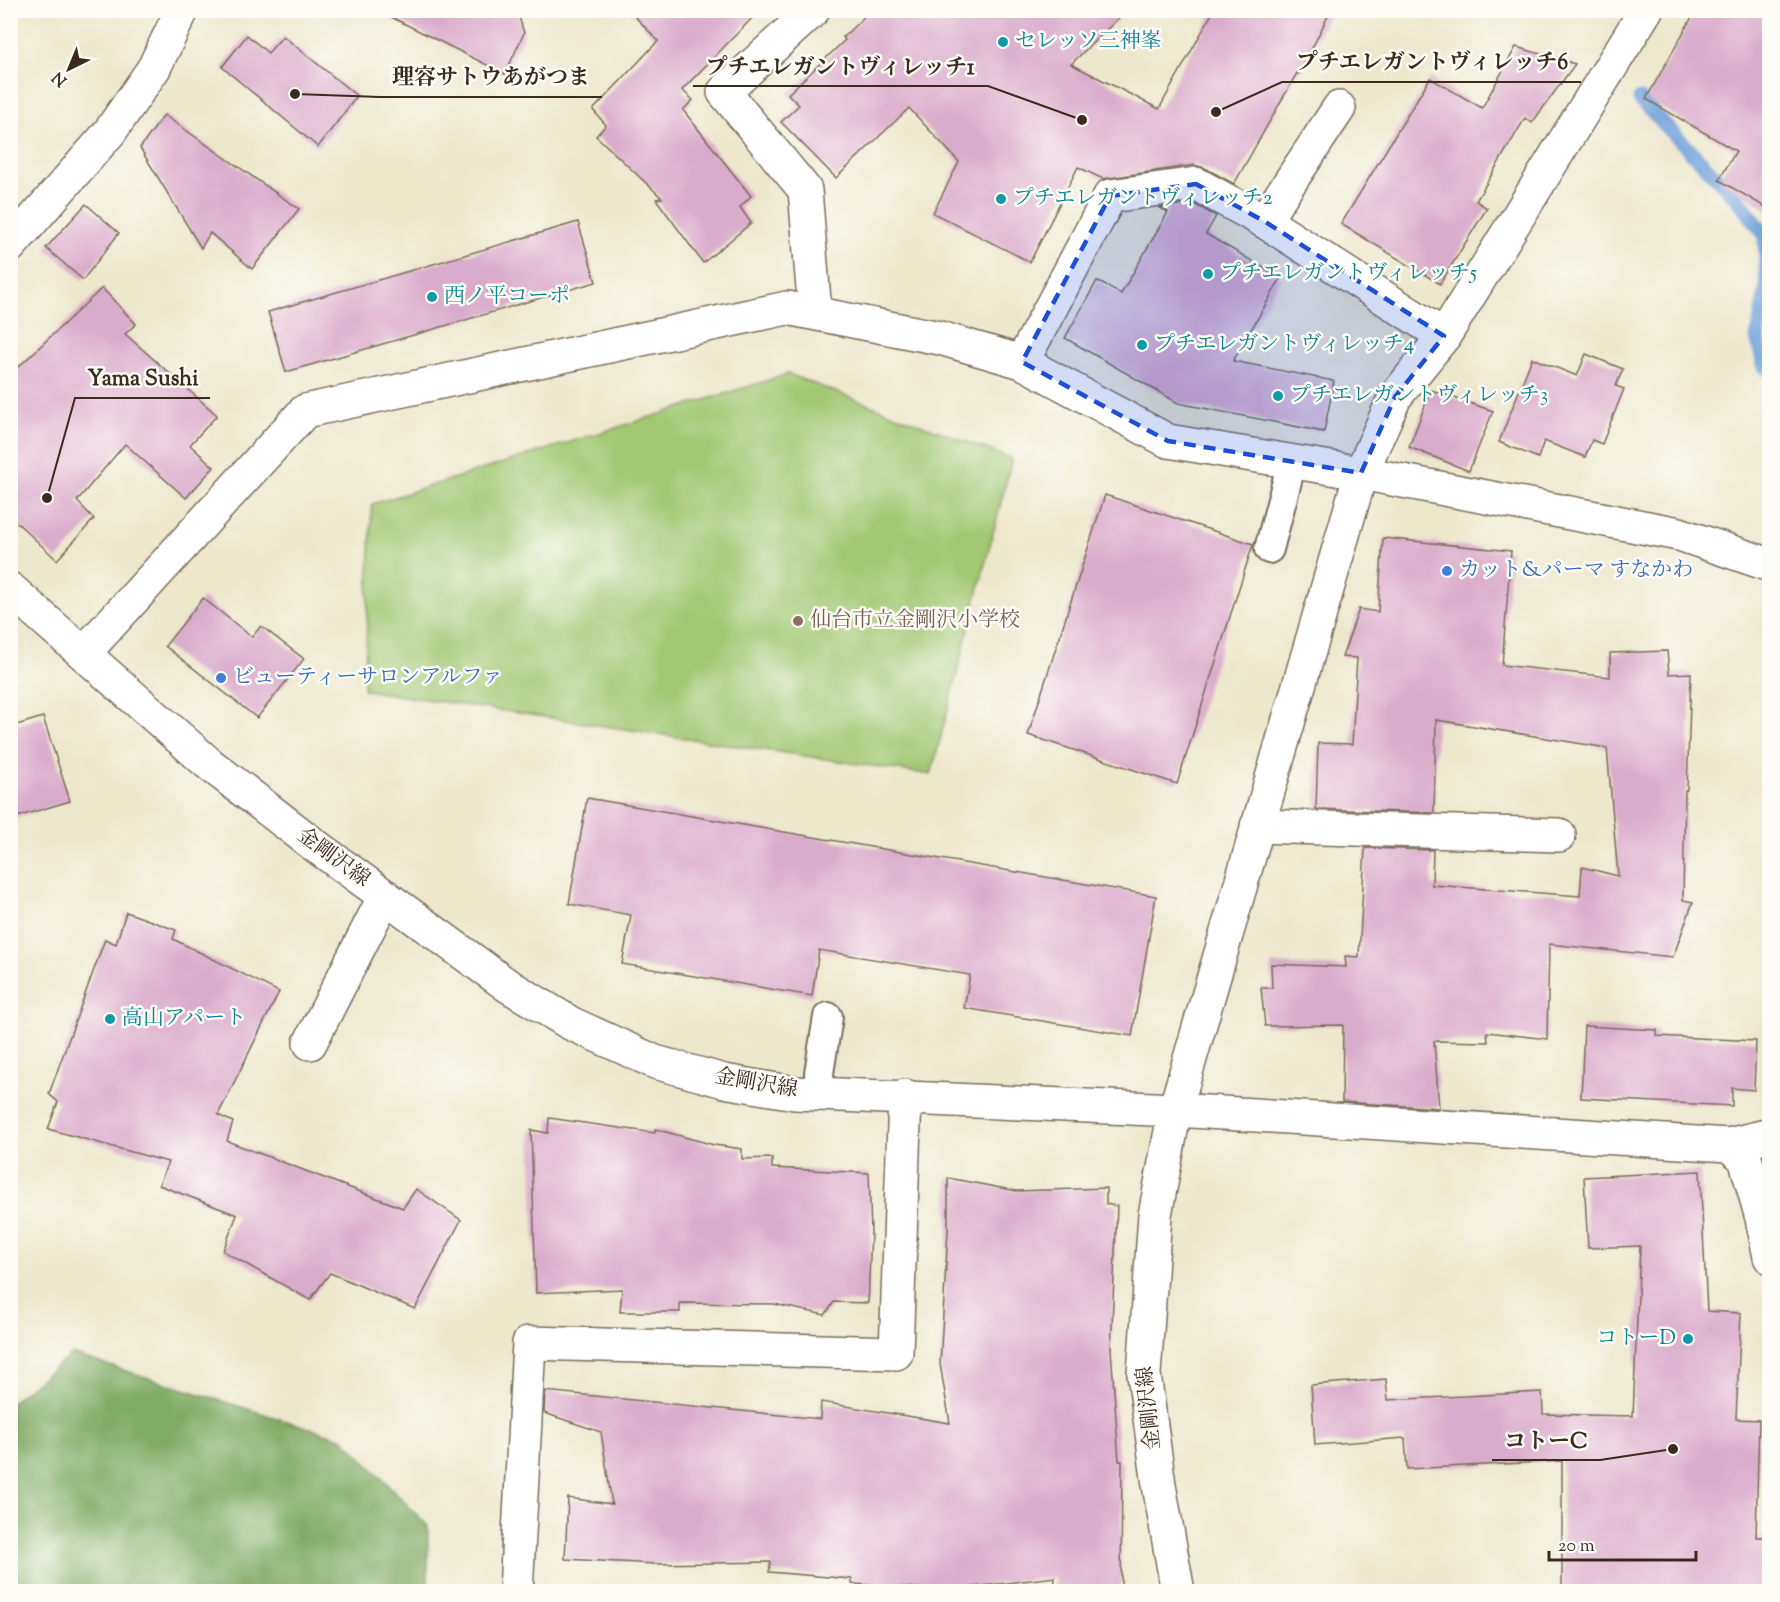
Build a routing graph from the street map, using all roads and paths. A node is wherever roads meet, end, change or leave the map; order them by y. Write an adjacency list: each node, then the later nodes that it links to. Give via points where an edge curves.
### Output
1 (182, 10): 6 (street, via 154,68 109,133)
2 (813, 10): 7 (street, via 724,92 805,190)
3 (1646, 10): 8 (street)
4 (1339, 108): 5 (street)
5 (1264, 221): 8 (street); 9 (street, via 1196,184 1110,196)
6 (10, 246)
7 (797, 315): 9 (street, via 940,338); 15 (street, via 305,411)
8 (1444, 336): 11 (street, via 1395,397)
9 (1022, 362): 10 (street, via 1168,441)
10 (1292, 462): 11 (street); 12 (lane)
11 (1361, 473): 13 (street, via 1679,534); 16 (street)
12 (1269, 549)
13 (1770, 565)
14 (10, 589): 15 (street, 金剛沢線)
15 (84, 653): 18 (street, 金剛沢線, via 208,762)
16 (1257, 826): 17 (street); 23 (street)
17 (1559, 835)
18 (385, 896): 20 (street); 21 (street, 金剛沢線, via 507,985 570,1023 655,1062 724,1081 795,1093)
19 (828, 1017): 21 (lane, via 819,1073)
20 (310, 1043)
21 (820, 1093): 22 (street, 金剛沢線)
22 (905, 1096): 23 (street, 金剛沢線); 27 (street, via 896,1353 529,1343)
23 (1174, 1110): 25 (street); 28 (street, 金剛沢線, via 1155,1215 1144,1374)
24 (1770, 1135): 25 (street)
25 (1728, 1145): 26 (street, via 1745,1158)
26 (1770, 1257)
27 (516, 1592)
28 (1178, 1592)

